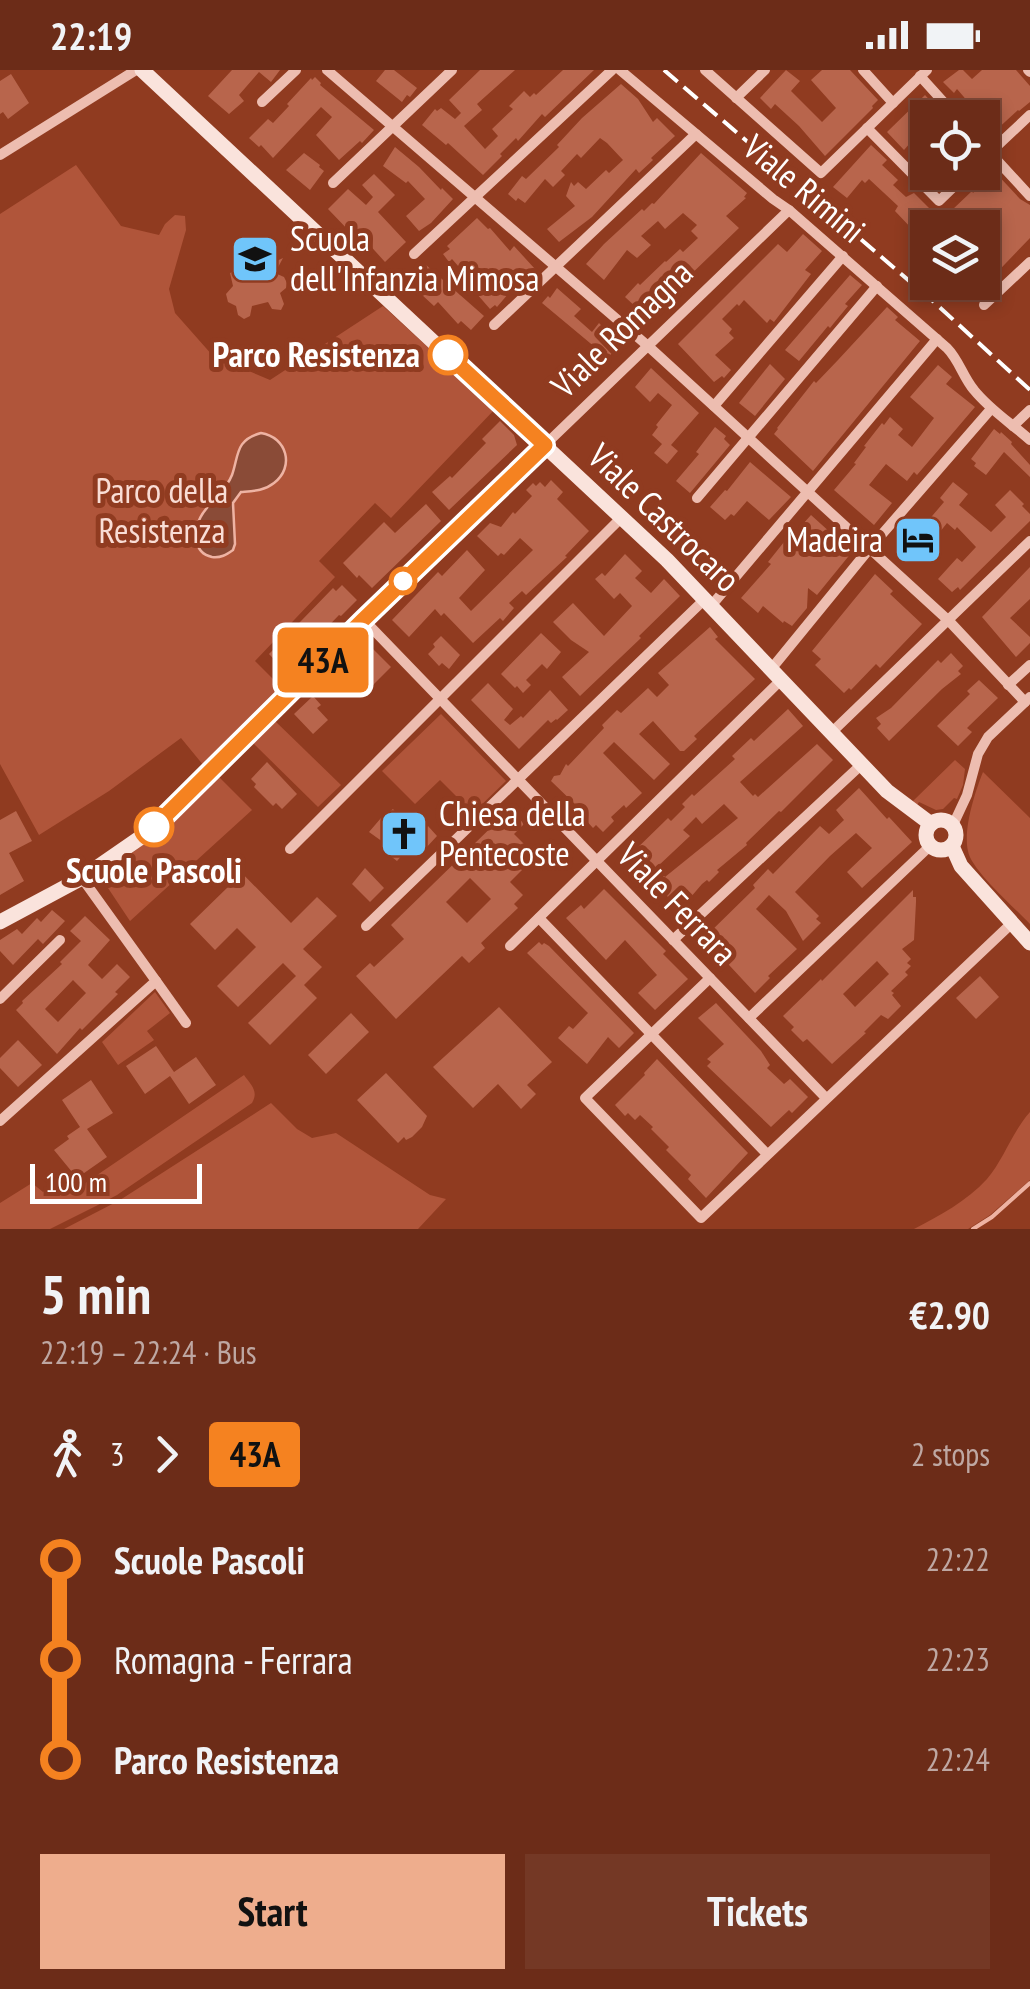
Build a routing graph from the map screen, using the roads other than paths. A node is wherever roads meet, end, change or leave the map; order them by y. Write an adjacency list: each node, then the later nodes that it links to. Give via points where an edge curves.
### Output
1 (139, 70): 20 (street); 44 (street, Viale Castrocaro)
2 (296, 70): 13 (street)
3 (327, 70): 16 (street)
4 (452, 70): 16 (street)
5 (612, 70): 27 (street)
6 (620, 70): 18 (street, Viale Rimini)
7 (704, 70): 11 (street)
8 (766, 70): 11 (street)
9 (862, 70): 14 (street)
10 (924, 73): 12 (street); 14 (street)
11 (736, 98): 17 (street, via 822,172)
12 (944, 100)
13 (262, 102)
14 (893, 103): 17 (street)
15 (1030, 115): 19 (street)
16 (393, 126): 23 (street); 27 (street)
17 (868, 128): 22 (street)
18 (696, 134): 28 (street, Viale Rimini); 32 (street)
19 (1000, 140)
20 (0, 155)
21 (1000, 167): 26 (street)
22 (910, 171)
23 (333, 183)
24 (928, 190): 25 (street, via 939,201)
25 (950, 190)
26 (1030, 196)
27 (475, 197): 29 (street); 32 (street)
28 (789, 210): 30 (street, Viale Rimini); 37 (street, Viale Romagna)
29 (414, 254)
30 (842, 256): 33 (street, Viale Rimini); 38 (street)
31 (1030, 262): 34 (street)
32 (556, 266): 35 (street); 37 (street)
33 (877, 286): 36 (street, Viale Rimini); 42 (street)
34 (984, 304)
35 (494, 324)
36 (937, 339): 39 (street, Viale Rimini); 45 (street)
37 (648, 346): 38 (street); 44 (street, Viale Romagna)
38 (714, 406): 42 (street)
39 (990, 409): 41 (street, Viale Rimini); 49 (street)
40 (1030, 410): 41 (street)
41 (1013, 426): 43 (street, Viale Rimini)
42 (748, 438): 45 (street); 46 (street)
43 (1030, 440)
44 (545, 445): 47 (street, Viale Castrocaro); 51 (street, Viale Romagna)
45 (808, 492): 49 (street); 50 (street)
46 (697, 498)
47 (622, 517): 50 (street, Viale Castrocaro); 56 (street)
48 (1030, 542): 52 (street)
49 (870, 548): 52 (street); 54 (street)
50 (708, 602): 54 (street, Viale Castrocaro); 60 (street)
51 (363, 620): 56 (street, Viale Ferrara); 67 (street, Viale Romagna, via 150,831)
52 (949, 621): 55 (street); 58 (street)
53 (1030, 664): 55 (street)
54 (781, 678): 58 (street, Viale Castrocaro); 66 (street)
55 (1008, 684): 57 (street)
56 (440, 699): 60 (street, Viale Ferrara); 65 (street)
57 (1028, 700): 62 (street, via 988,737)
58 (828, 728): 59 (street, Viale Castrocaro)
59 (862, 764): 61 (street, Viale Castrocaro); 73 (street)
60 (518, 779): 66 (street, Viale Ferrara); 71 (street)
61 (931, 824): 62 (street); 63 (street)
62 (952, 825): 64 (street)
63 (930, 846): 64 (street); 79 (street)
64 (952, 846): 70 (street)
65 (290, 849)
66 (597, 860): 68 (street); 73 (street, Viale Ferrara)
67 (82, 878): 69 (street, Viale Romagna); 77 (street)
68 (538, 918): 75 (street); 81 (street)
69 (0, 922)
70 (1011, 924): 74 (street); 82 (street)
71 (366, 926)
72 (60, 940): 78 (street)
73 (674, 940): 76 (street, Viale Ferrara)
74 (1030, 943)
75 (510, 946)
76 (710, 978): 79 (street, Viale Ferrara); 81 (street)
77 (156, 981): 80 (street); 83 (street)
78 (0, 999)
79 (749, 1018): 82 (street, Viale Ferrara)
80 (186, 1023)
81 (651, 1034): 84 (street); 84 (street, via 585,1098 701,1218)
82 (826, 1098): 84 (street)
83 (0, 1121)
84 (768, 1154)

